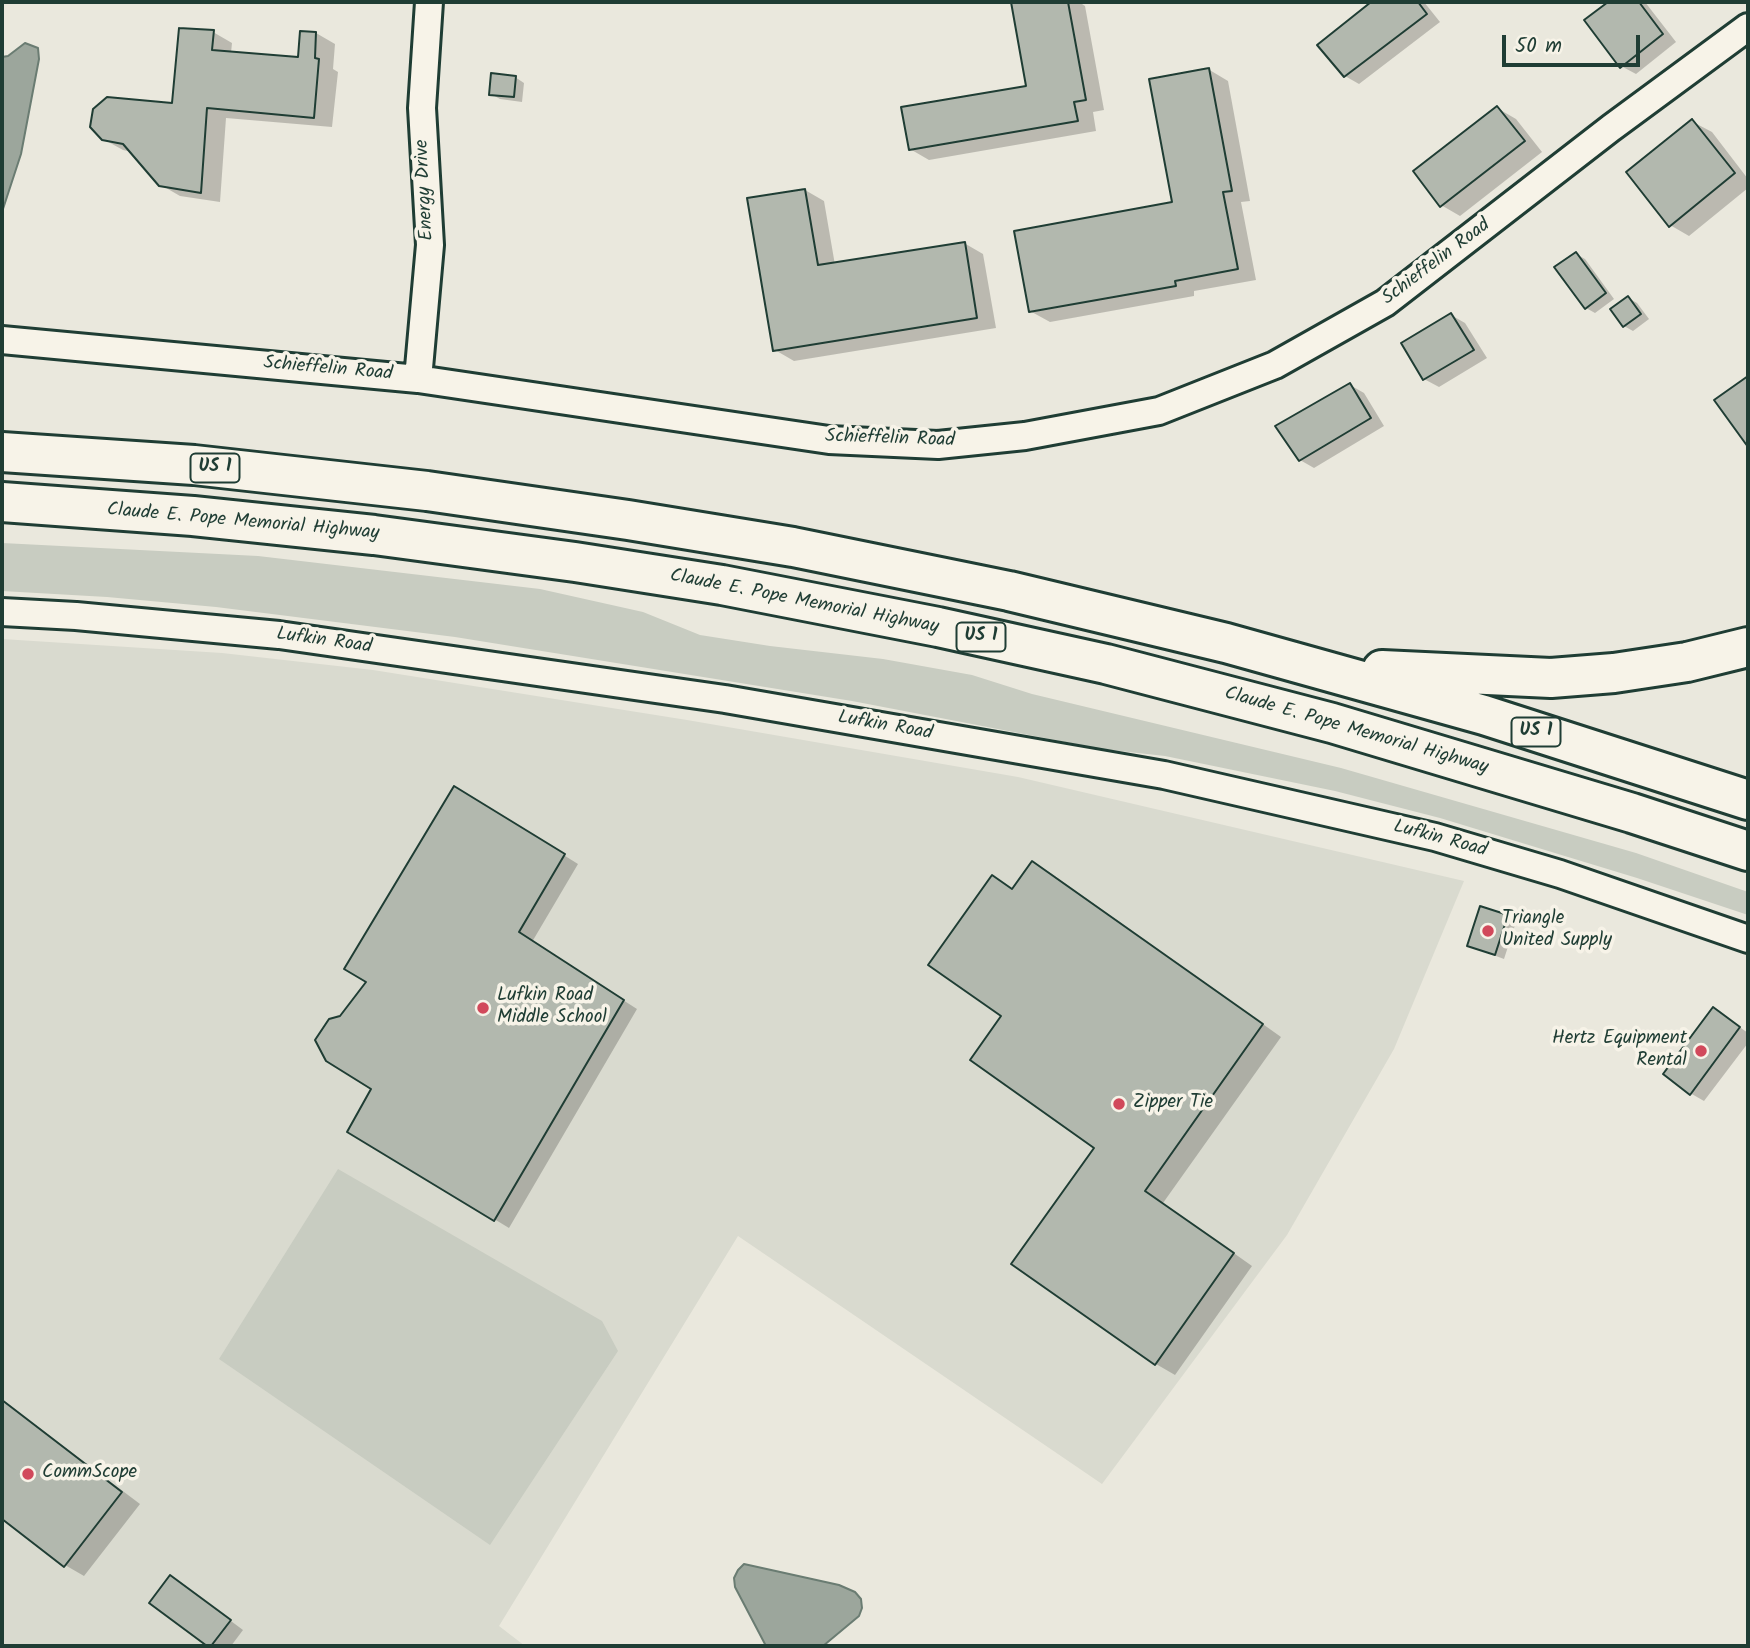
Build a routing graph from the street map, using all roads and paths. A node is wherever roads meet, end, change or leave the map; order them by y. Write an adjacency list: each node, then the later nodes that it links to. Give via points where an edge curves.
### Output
1 (429, 2): 4 (street, Energy Drive, via 422,108 430,245)
2 (1747, 29): 4 (street, Schieffelin Road, via 1385,303 1275,365 1159,411 1025,436 938,445 829,440)
3 (2, 340): 4 (street, Schieffelin Road)
4 (418, 379)
5 (2, 452): 9 (highway, US 1, via 207,467 427,491 628,520 793,547 997,589)
6 (2, 502): 11 (highway, Claude E. Pope Memorial Highway / US 1, via 401,538 722,585 938,627 1106,664 1332,723)
7 (2, 612): 12 (street, Lufkin Road, via 279,635 724,699 1164,775 1447,841 1560,874)
8 (1748, 647): 9 (highway, via 1687,662 1551,678)
9 (1323, 668): 10 (highway, US 1)
10 (1748, 800)
11 (1748, 851)
12 (1748, 939)

